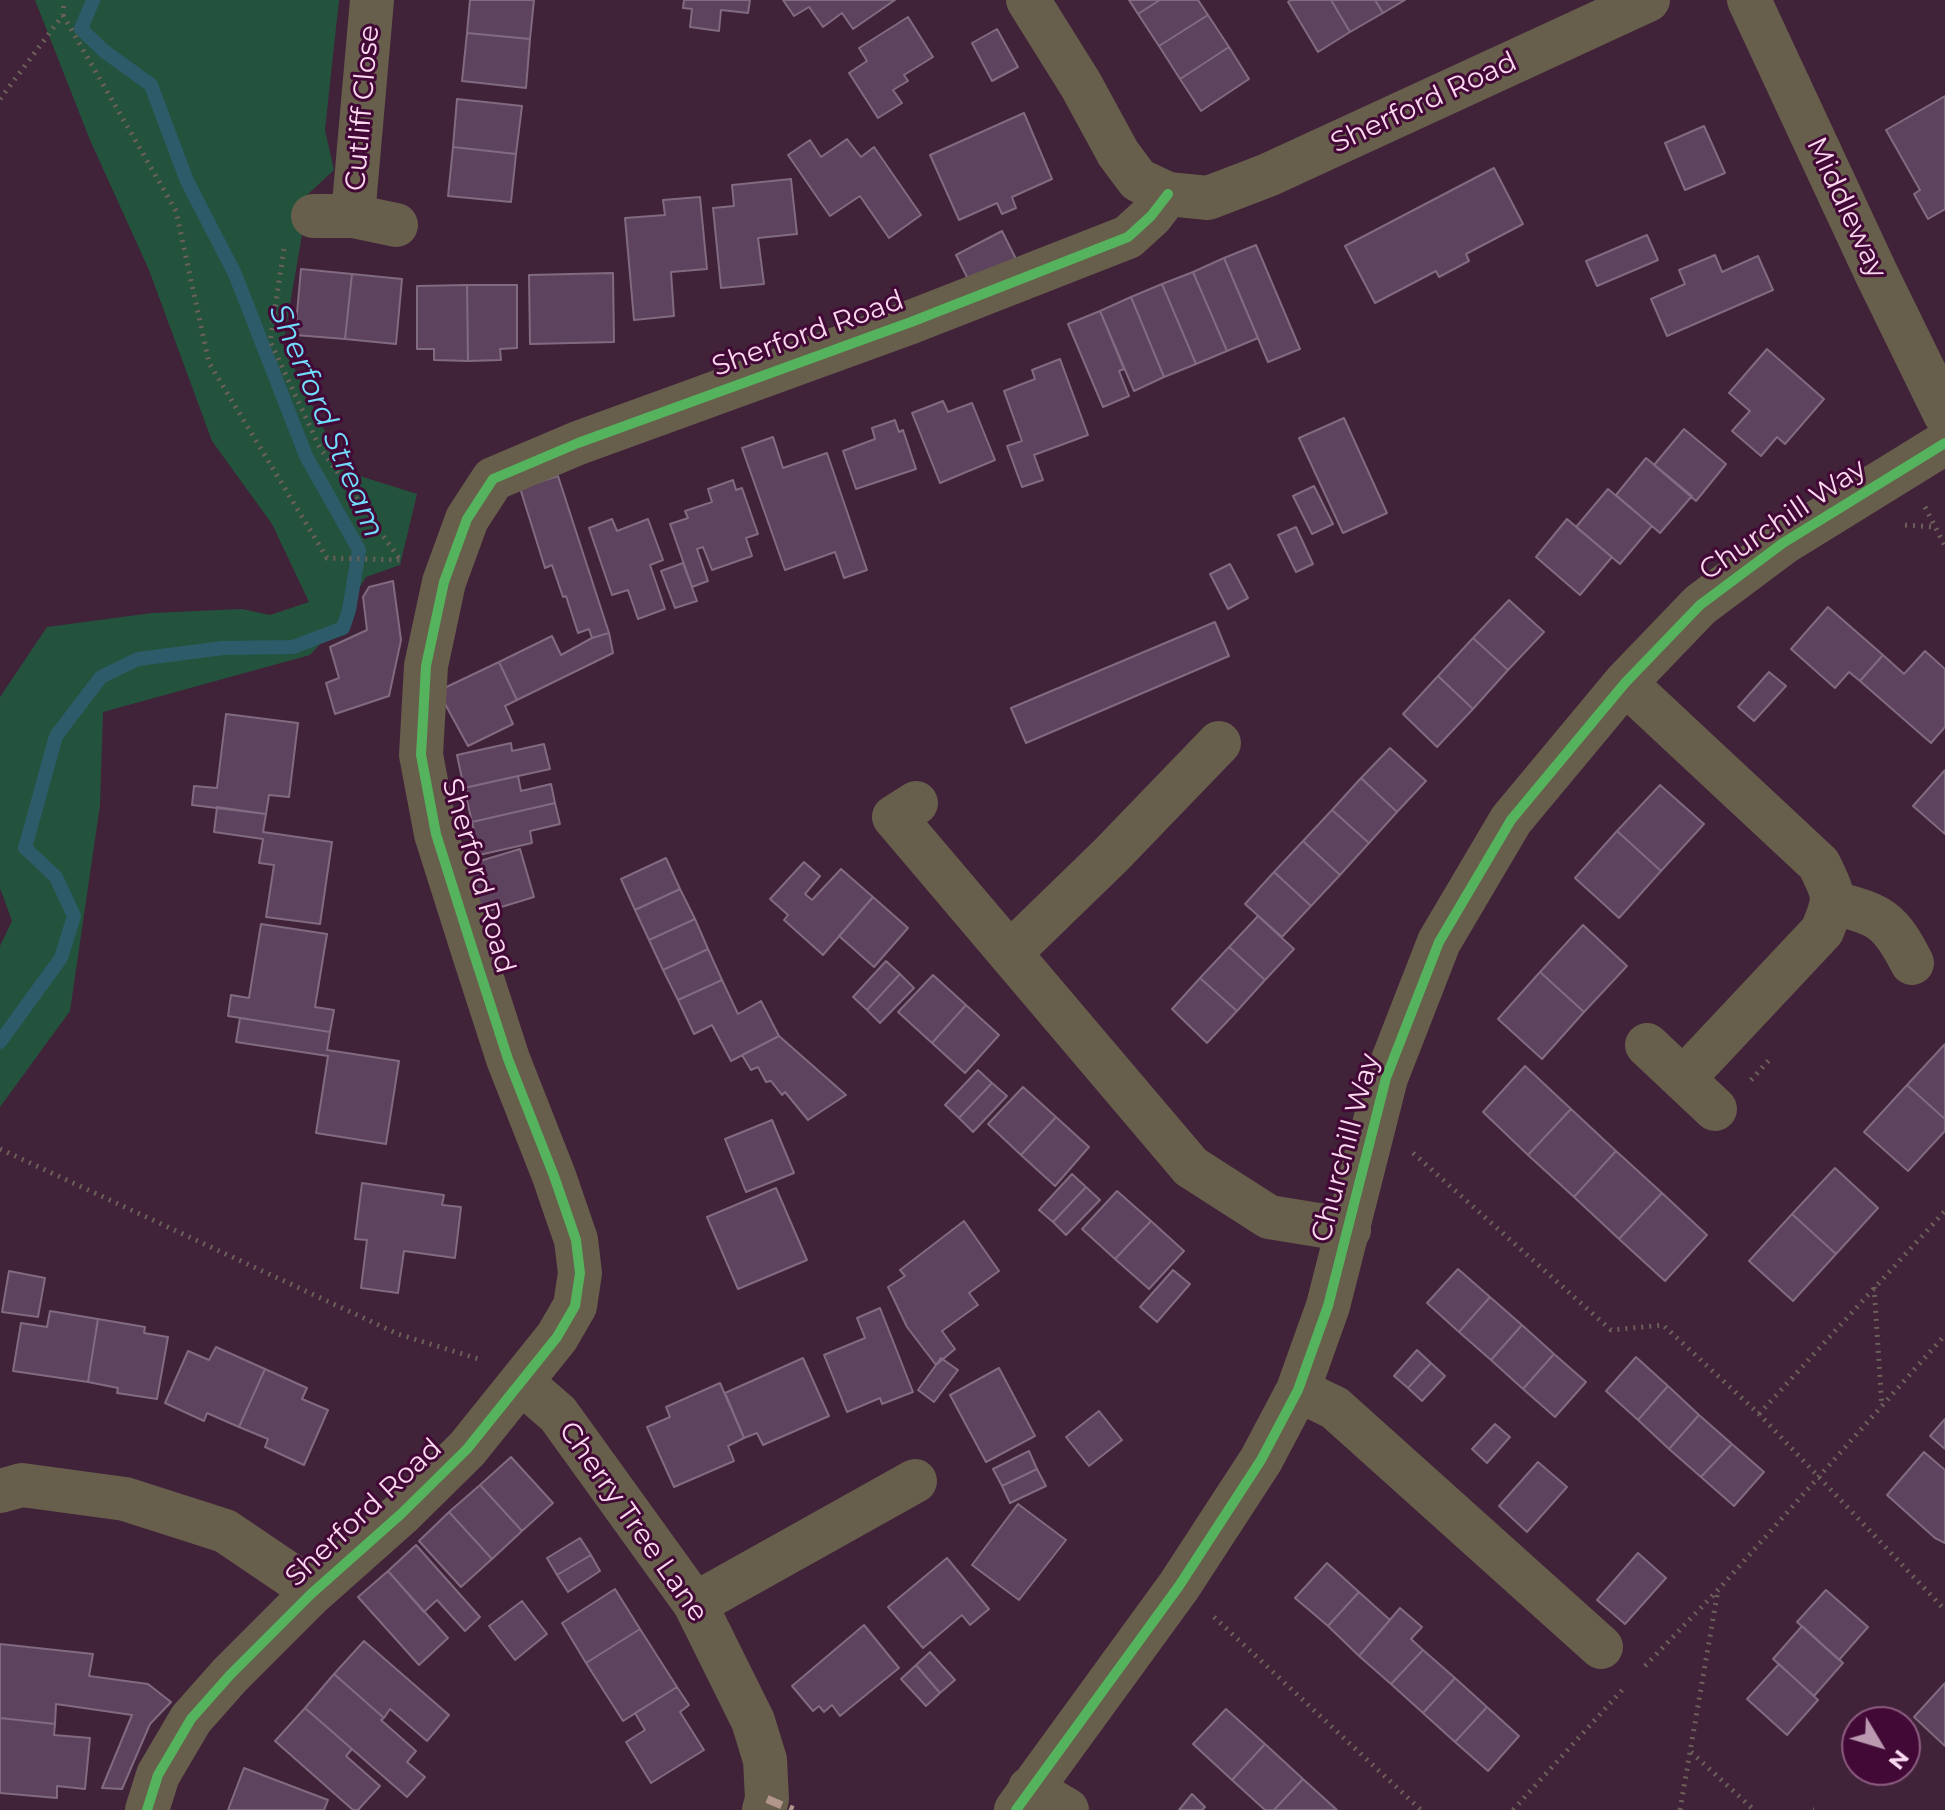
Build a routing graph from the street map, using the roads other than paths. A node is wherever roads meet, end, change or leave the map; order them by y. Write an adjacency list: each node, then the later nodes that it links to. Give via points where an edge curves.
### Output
1 (372, 0): 6 (street, Cutliff Close, via 333,216)
2 (1648, 0): 5 (street, Sherford Road, via 1268,175 1208,198)
3 (1749, 0): 7 (street, Middleway)
4 (1036, 3): 5 (street, via 1118,153 1138,180)
5 (1168, 194): 19 (street, Sherford Road, via 1128,237 493,479 467,519 444,582 426,666 421,755 436,834 508,1059 576,1240 580,1273 575,1306)
6 (396, 225)
7 (1945, 414)
8 (1945, 443): 9 (street, Churchill Way, via 1865,490 1700,605)
9 (1625, 683): 12 (street, via 1819,864); 18 (street, Churchill Way, via 1511,820 1439,942 1386,1078)
10 (1219, 743): 13 (street)
11 (916, 803): 13 (street, Churchill Way, via 894,817)
12 (1834, 903): 14 (street, via 1860,910 1896,932); 16 (street, via 1822,931)
13 (1010, 953): 18 (street, Churchill Way, via 1191,1167 1269,1217)
14 (1912, 963)
15 (1647, 1045): 16 (street)
16 (1683, 1079): 17 (street)
17 (1715, 1109)
18 (1349, 1230): 20 (street, Churchill Way)
19 (521, 1382): 23 (street, Sherford Road, via 467,1449); 24 (street, Cherry Tree Lane, via 558,1414)
20 (1298, 1390): 25 (street, via 1335,1408); 26 (street, Churchill Way, via 1261,1460 1179,1586)
21 (915, 1481): 24 (street)
22 (0, 1491): 23 (street, via 22,1485 125,1499 225,1531)
23 (311, 1594): 27 (street, Sherford Road, via 191,1719 158,1775)
24 (695, 1604): 28 (street, Cherry Tree Lane, via 753,1721 765,1760)
25 (1601, 1647)
26 (1023, 1799): 29 (street, Churchill Way)
27 (147, 1810)
28 (764, 1810)
29 (1067, 1810)

